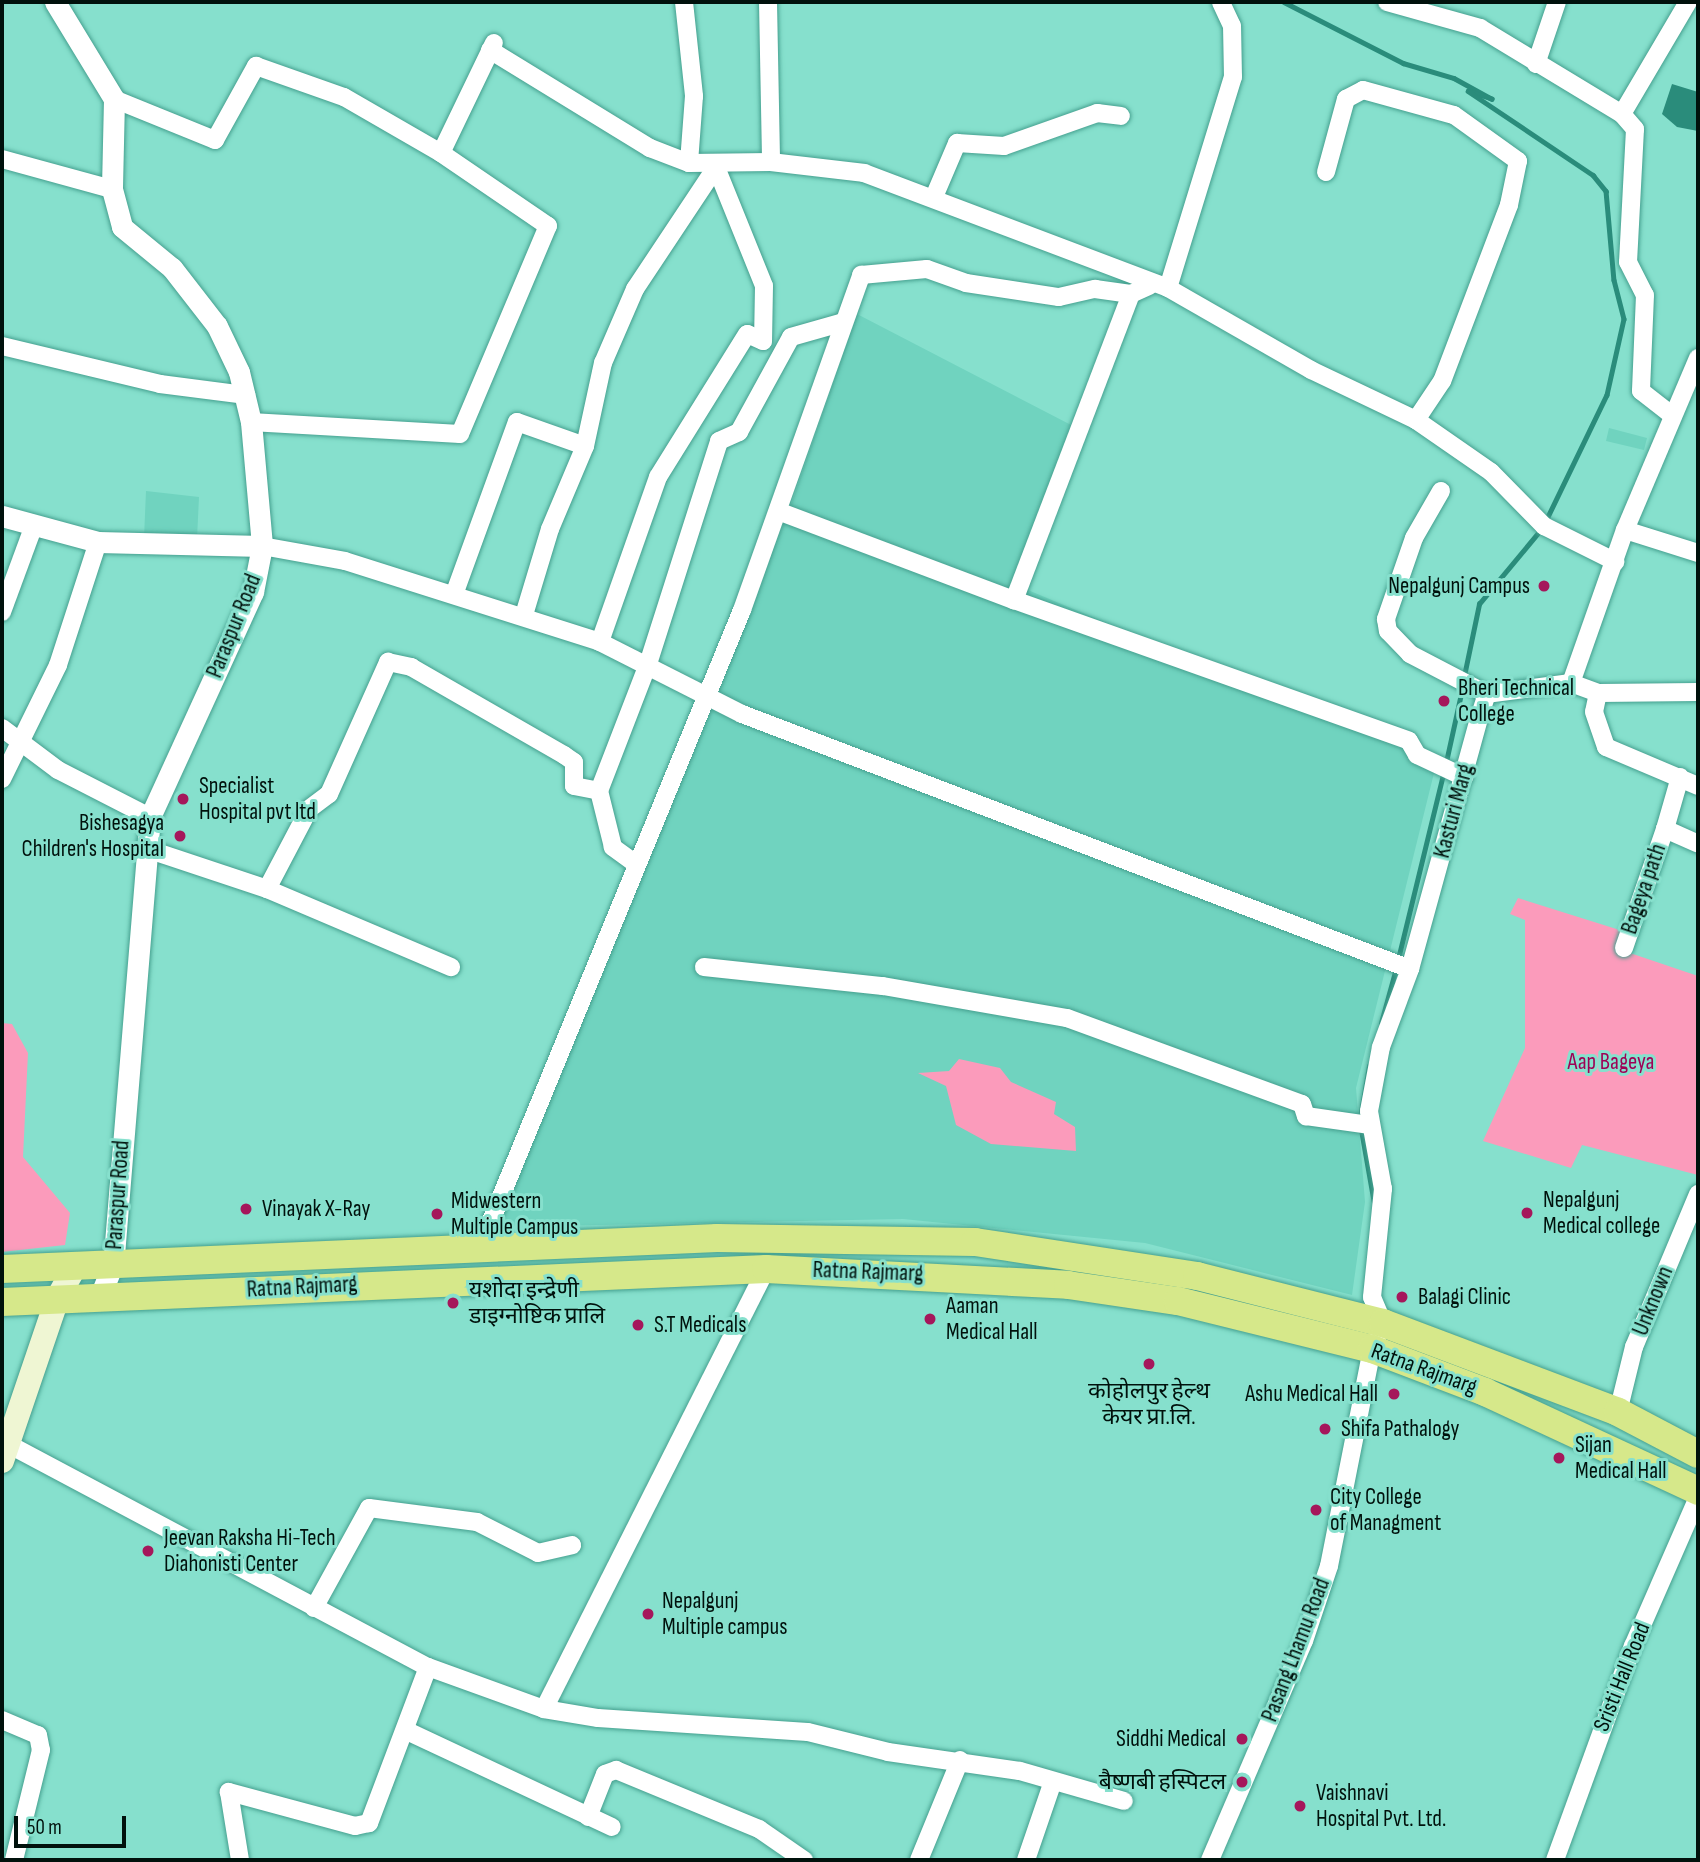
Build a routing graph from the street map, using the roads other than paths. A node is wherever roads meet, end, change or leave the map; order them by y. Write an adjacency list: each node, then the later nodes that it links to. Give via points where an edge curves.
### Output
1 (55, 2): 9 (street)
2 (684, 2): 15 (street, via 694,96)
3 (768, 2): 14 (street)
4 (1221, 2): 21 (street, via 1232,26 1233,77)
5 (1387, 2): 8 (street, via 1480,28)
6 (1557, 2): 8 (street)
7 (1688, 2): 10 (street)
8 (1536, 64): 10 (street)
9 (114, 99): 12 (street, via 215,140 256,66 345,97); 18 (street, Paraspur Road)
10 (1622, 114): 27 (street, via 1639,136 1628,262 1645,295 1641,391)
11 (1121, 116): 19 (street, via 1097,114 1004,146 957,143)
12 (441, 153): 15 (street, via 492,47 650,148); 29 (street, via 548,226 460,435)
13 (2, 159): 18 (street)
14 (771, 162): 16 (street); 19 (street, via 864,173)
15 (689, 163): 16 (street)
16 (716, 167): 30 (street, via 635,289 604,363); 44 (street, via 764,286 763,341 747,334 658,477)
17 (1326, 172): 28 (street, via 1346,99 1363,90 1454,115 1518,162 1509,205 1442,381)
18 (111, 189): 26 (street, Paraspur Road, via 122,227 172,268 217,326)
19 (934, 197): 20 (street)
20 (1149, 286): 21 (street); 22 (street)
21 (1168, 288): 28 (street, via 1311,370)
22 (1131, 294): 23 (street, via 1027,295 927,268 894,268 861,275); 41 (street)
23 (844, 322): 32 (street); 45 (street, via 791,337 739,432 719,441)
24 (2, 346): 26 (street, via 160,384)
25 (1698, 358): 27 (street)
26 (246, 395): 29 (street, Paraspur Road)
27 (1672, 415): 35 (street)
28 (1416, 420): 39 (street, via 1491,472 1544,526)
29 (251, 422): 37 (street, Paraspur Road)
30 (585, 446): 40 (street, via 517,422); 43 (street, via 550,529)
31 (1441, 491): 50 (street, via 1414,538 1386,619 1388,631 1410,654)
32 (778, 511): 41 (street); 48 (street)
33 (2, 516): 34 (street)
34 (34, 525): 36 (street); 42 (street)
35 (1625, 530): 38 (street); 39 (street)
36 (98, 542): 37 (street); 52 (street, via 58,665)
37 (262, 546): 40 (street, via 345,561); 58 (street, Paraspur Road, via 253,592)
38 (1698, 553)
39 (1616, 562): 46 (street)
40 (455, 592): 43 (street)
41 (1014, 600): 53 (street, via 1409,741 1417,755)
42 (2, 612)
43 (524, 615): 44 (street)
44 (600, 642): 45 (street)
45 (648, 664): 48 (street); 57 (street)
46 (1571, 683): 49 (street); 50 (street)
47 (1698, 692): 49 (street)
48 (706, 693): 62 (street); 67 (street, via 742,714 941,793)
49 (1598, 693): 54 (street, via 1594,712 1606,747)
50 (1487, 694): 53 (street, Kasturi Marg)
51 (2, 728): 52 (street)
52 (19, 744): 55 (street); 58 (street)
53 (1464, 777): 67 (street, Kasturi Marg)
54 (1680, 777): 56 (street); 59 (street, Bageya path)
55 (2, 779)
56 (1698, 786)
57 (599, 791): 62 (street, via 612,847); 63 (street, via 574,786 574,762 564,755 411,667 388,662 329,794 309,809)
58 (150, 817): 61 (street, Paraspur Road)
59 (1665, 829): 60 (street); 64 (street, Bageya path)
60 (1698, 844)
61 (144, 848): 63 (street); 71 (street, Paraspur Road)
62 (636, 864): 70 (street)
63 (267, 890): 65 (street)
64 (1624, 948)
65 (451, 967)
66 (704, 967): 68 (street, via 883,986 1067,1018 1291,1099 1302,1104 1306,1116)
67 (1410, 969): 68 (street, Kasturi Marg, via 1381,1047)
68 (1370, 1125): 78 (street, Kasturi Marg, via 1383,1189 1372,1297)
69 (1698, 1197): 80 (street, Unknown, via 1634,1348)
70 (479, 1250): 71 (highway, Ratna Rajmarg); 78 (highway, Ratna Rajmarg, via 717,1238 975,1242 1197,1276)
71 (113, 1264): 72 (highway, Ratna Rajmarg); 75 (street, Paraspur Road)
72 (76, 1265): 73 (highway, Ratna Rajmarg); 76 (main road)
73 (2, 1269)
74 (766, 1269): 75 (highway, Ratna Rajmarg); 79 (highway, Ratna Rajmarg, via 1068,1285 1178,1301); 88 (street)
75 (99, 1298): 76 (highway, Ratna Rajmarg)
76 (57, 1299): 77 (highway, Ratna Rajmarg); 81 (main road)
77 (2, 1301)
78 (1383, 1324): 79 (street); 80 (highway, Ratna Rajmarg)
79 (1372, 1349): 83 (highway, Ratna Rajmarg, via 1485,1392); 101 (street, Pasang Lhamu Road, via 1329,1566 1304,1641)
80 (1618, 1412): 82 (highway, Ratna Rajmarg)
81 (5, 1453): 86 (street)
82 (1698, 1454)
83 (1698, 1491)
84 (1698, 1497): 102 (street, Sristi Hall Road, via 1633,1646)
85 (572, 1545): 86 (street, via 538,1553 477,1522 369,1508)
86 (314, 1608): 87 (street)
87 (428, 1667): 88 (street); 90 (street)
88 (544, 1709): 91 (street, via 598,1718 808,1732 888,1752)
89 (2, 1720): 96 (street, via 38,1734 41,1750)
90 (407, 1731): 94 (street); 97 (street, via 369,1823 355,1826 229,1793)
91 (960, 1760): 92 (street); 99 (street)
92 (1053, 1781): 93 (street); 100 (street)
93 (1124, 1801)
94 (588, 1816): 95 (street); 98 (street, via 605,1774 615,1770 759,1829)
95 (612, 1827)
96 (14, 1860)
97 (240, 1860)
98 (804, 1860)
99 (919, 1860)
100 (1026, 1860)
101 (1210, 1860)
102 (1555, 1860)

